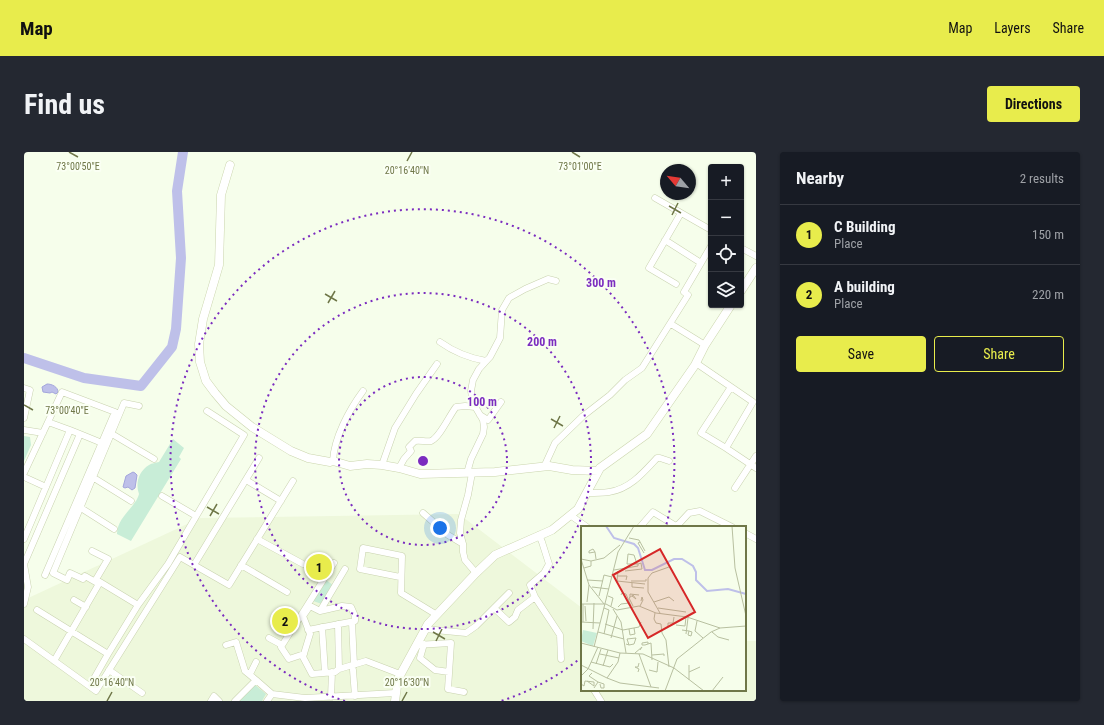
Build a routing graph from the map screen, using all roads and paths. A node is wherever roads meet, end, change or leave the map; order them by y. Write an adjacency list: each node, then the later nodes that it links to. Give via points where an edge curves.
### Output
1 (230, 165): 41 (street, via 222,195 219,265 203,319 199,344 200,362 206,381 226,406 252,427 291,451 308,458)
2 (655, 198): 3 (street)
3 (681, 212): 4 (street); 5 (street)
4 (708, 228)
5 (665, 240): 9 (street); 12 (street, via 650,268)
6 (744, 250): 8 (street)
7 (708, 251): 9 (street)
8 (756, 256)
9 (701, 263): 15 (street, via 684,292 688,295)
10 (756, 268): 13 (street)
11 (556, 281): 18 (street, via 541,281 509,298 502,310 500,338)
12 (676, 284)
13 (744, 286)
14 (730, 308): 17 (street)
15 (671, 324): 17 (street); 44 (street, via 642,368 583,416 555,443)
16 (440, 342): 18 (street, via 457,352)
17 (705, 345): 19 (street)
18 (486, 362): 26 (street, via 473,380 471,391)
19 (696, 363): 21 (street); 47 (street, via 647,434)
20 (437, 364): 43 (street, via 395,428)
21 (731, 387): 37 (street, via 753,402); 37 (street, via 701,433)
22 (24, 388): 29 (street, via 30,390)
23 (363, 391): 41 (street, via 350,408 334,450)
24 (501, 402): 28 (street, via 488,420)
25 (139, 406): 35 (street, via 124,403)
26 (475, 407): 28 (street); 46 (street, via 456,408 436,438 415,441)
27 (207, 411): 63 (street, via 244,436)
28 (480, 415): 48 (street, via 483,420 483,434 475,448)
29 (24, 418)
30 (48, 422): 32 (street); 33 (street); 36 (street, via 62,392 115,412)
31 (24, 430): 33 (street)
32 (70, 430): 34 (street); 54 (street)
33 (43, 433): 49 (street)
34 (80, 434): 36 (street); 78 (street)
35 (112, 434): 40 (street); 51 (street)
36 (102, 443): 84 (street)
37 (726, 448): 45 (street)
38 (756, 456): 45 (street)
39 (259, 458): 52 (street)
40 (154, 459)
41 (333, 461): 43 (street, via 350,466)
42 (669, 461): 56 (street, via 657,458 642,474 624,487 610,492)
43 (382, 465): 46 (street)
44 (544, 467): 47 (street); 48 (street)
45 (753, 467): 55 (street)
46 (399, 468): 48 (street, via 420,474)
47 (598, 471): 56 (street)
48 (470, 472): 75 (street, via 468,495 461,520 460,533)
49 (24, 473)
50 (24, 477): 54 (street)
51 (94, 478): 58 (street); 60 (street)
52 (246, 480): 59 (street); 80 (street)
53 (293, 481): 59 (street)
54 (46, 487): 72 (street)
55 (735, 488)
56 (587, 493): 62 (street, via 578,509)
57 (162, 496): 63 (street)
58 (131, 501)
59 (281, 501): 73 (street)
60 (81, 508): 69 (street); 86 (street, via 53,573 67,580 70,573 83,580 85,576)
61 (423, 513): 75 (street, via 448,535)
62 (570, 515): 64 (street); 71 (street, via 552,530)
63 (196, 516): 92 (street, via 168,564)
64 (586, 526)
65 (641, 526): 66 (street, via 653,512)
66 (674, 526)
67 (677, 526): 68 (street, via 689,513 700,511)
68 (730, 526)
69 (114, 529)
70 (746, 534): 74 (street)
71 (539, 536): 83 (street, via 496,554); 89 (street, via 549,564 544,573 530,585)
72 (24, 539)
73 (257, 539): 79 (street); 81 (street)
74 (756, 539)
75 (463, 544): 83 (street, via 465,560)
76 (92, 551): 86 (street, via 108,559)
77 (334, 563): 107 (street)
78 (24, 564): 91 (street, via 28,587)
79 (303, 564)
80 (194, 566): 81 (street, via 229,585); 116 (street, via 180,557)
81 (241, 566): 87 (street)
82 (345, 569): 96 (street)
83 (476, 573): 97 (street)
84 (46, 575)
85 (400, 577): 85 (street, via 360,569 363,548 402,556); 97 (street, via 401,594)
86 (97, 583): 92 (street, via 100,582); 93 (street)
87 (287, 592)
88 (509, 592): 94 (street)
89 (535, 597): 94 (street, via 518,610 509,622); 111 (street, via 560,635)
90 (74, 600): 93 (street)
91 (24, 604)
92 (138, 606): 109 (street)
93 (86, 607): 103 (street)
94 (494, 608): 101 (street, via 466,633)
95 (37, 610): 103 (street)
96 (320, 611): 98 (street, via 342,606 351,607 355,616 355,621); 102 (street, via 310,606 303,616)
97 (437, 615): 101 (street)
98 (352, 622): 99 (street); 114 (street)
99 (338, 624): 100 (street); 115 (street)
100 (322, 627): 102 (street); 119 (street)
101 (425, 629): 108 (street)
102 (308, 630): 110 (street, via 310,634)
103 (71, 631): 109 (street); 112 (street)
104 (269, 638): 107 (street)
105 (24, 639): 112 (street)
106 (226, 645): 120 (street, via 236,642 245,671)
107 (282, 645): 110 (street, via 289,659)
108 (420, 645): 118 (street, via 420,658 435,670); 118 (street, via 451,643); 121 (street)
109 (108, 654): 123 (street)
110 (304, 654): 119 (street, via 303,657 312,674)
111 (561, 659)
112 (54, 661): 116 (street, via 96,691)
113 (256, 662): 120 (street)
114 (354, 667): 115 (street); 121 (street, via 366,661); 128 (street)
115 (339, 669): 117 (street)
116 (109, 670): 126 (street)
117 (332, 672): 119 (street); 130 (street)
118 (449, 672): 125 (street, via 448,689)
119 (325, 673)
120 (250, 674): 122 (street)
121 (400, 674): 129 (street)
122 (256, 680): 127 (street); 133 (street)
123 (92, 682)
124 (595, 691): 135 (street)
125 (464, 692)
126 (142, 693)
127 (272, 694): 130 (street); 134 (street)
128 (356, 697): 129 (street); 130 (street)
129 (395, 697)
130 (334, 698)
131 (211, 701): 132 (street, via 214,696)
132 (219, 701)
133 (235, 701)
134 (266, 701)
135 (601, 701)

